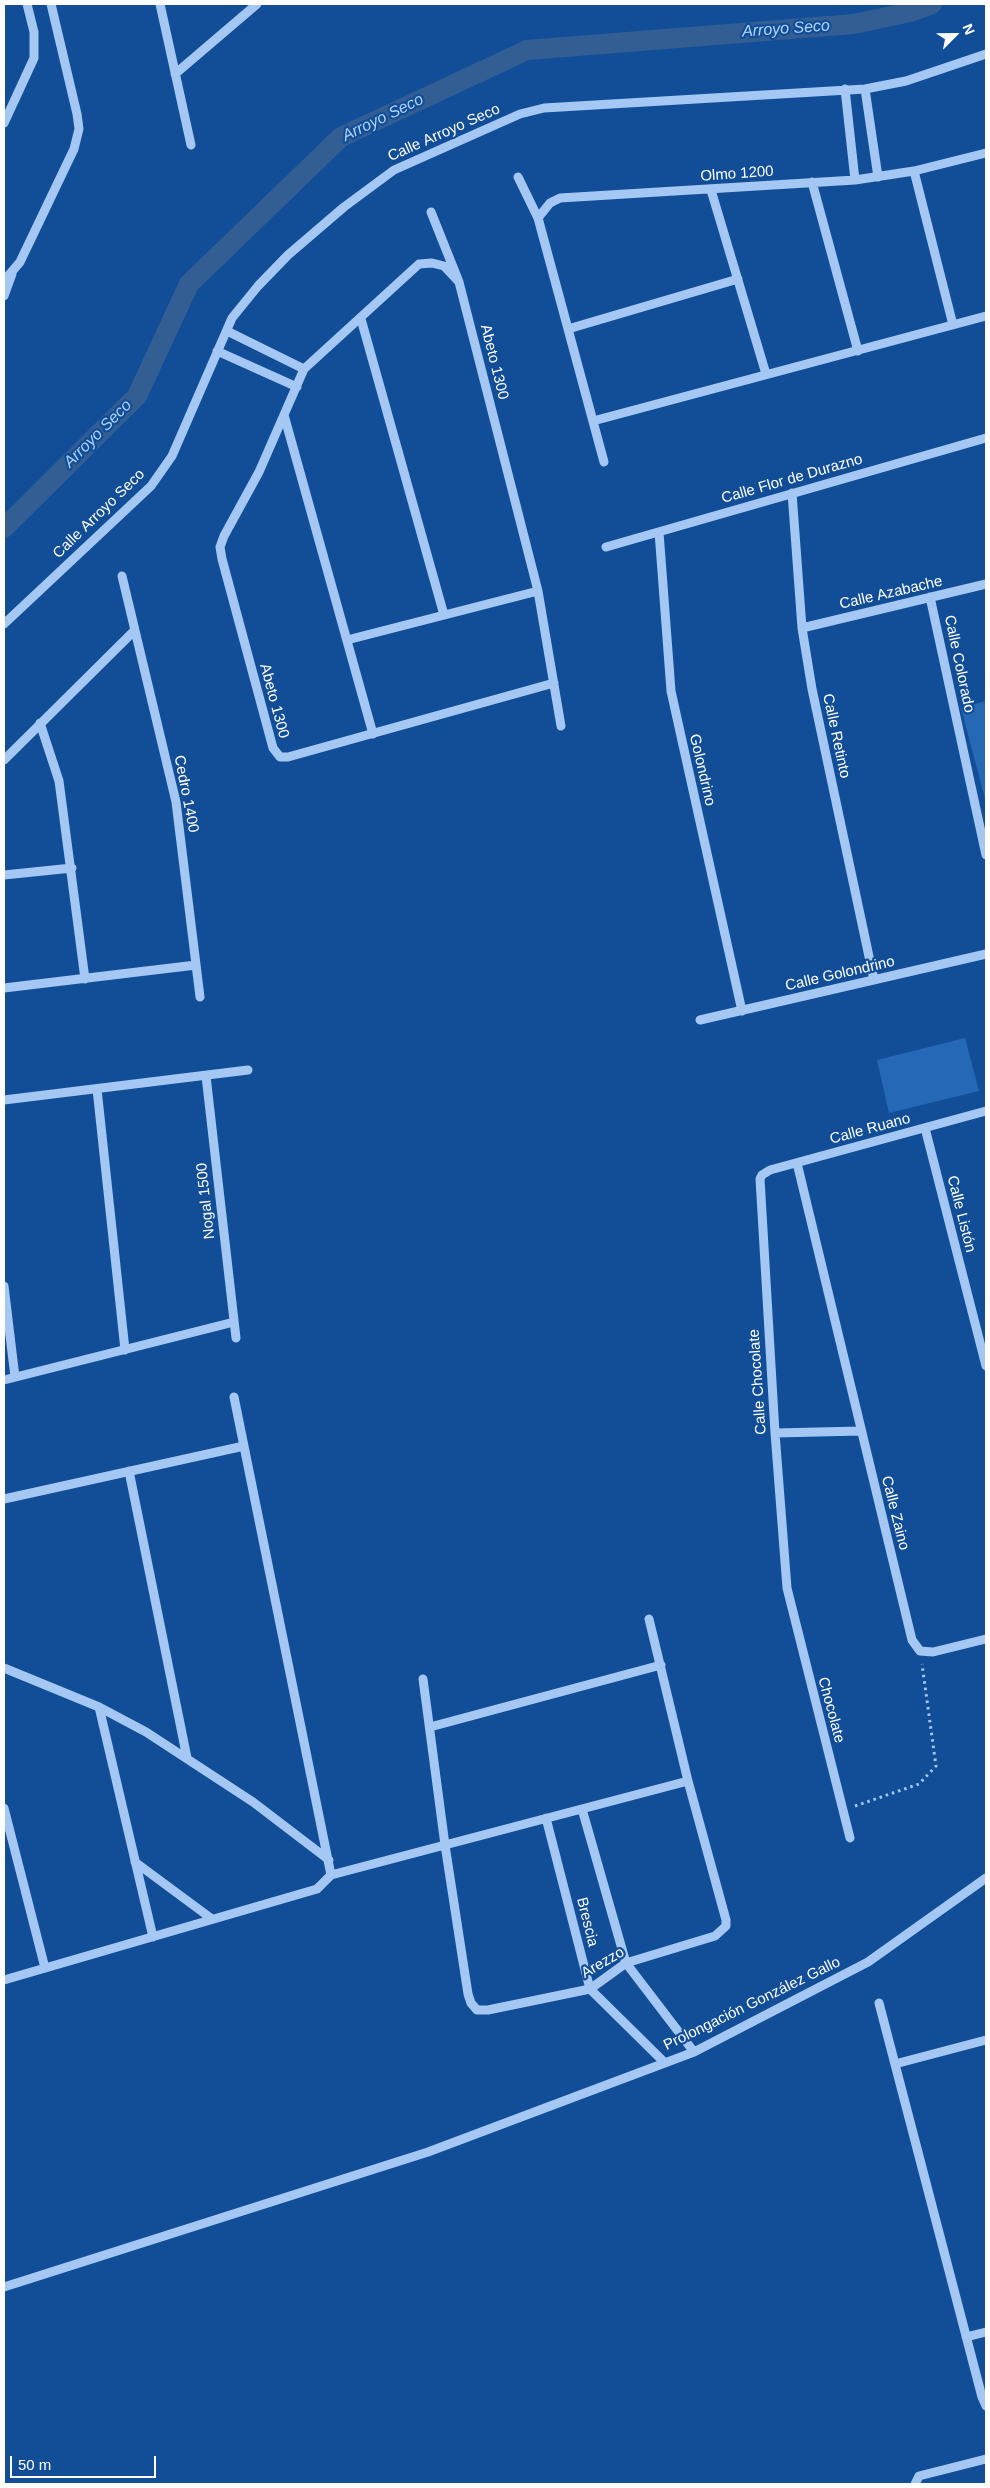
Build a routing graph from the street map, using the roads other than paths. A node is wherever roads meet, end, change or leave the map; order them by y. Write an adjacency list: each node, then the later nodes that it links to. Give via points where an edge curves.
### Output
1 (27, 4): 9 (street, via 35,43 34,58)
2 (51, 4): 20 (street, via 79,129 74,149)
3 (160, 4): 6 (street)
4 (257, 4): 6 (street)
5 (986, 54): 8 (street, Calle Arroyo Seco, via 906,81)
6 (175, 74): 10 (street)
7 (845, 89): 8 (street, Calle Arroyo Seco); 15 (street); 29 (street, Calle Arroyo Seco, via 570,105 520,114 438,148 387,174 288,255 232,318)
8 (865, 89): 14 (street)
9 (4, 123)
10 (191, 145)
11 (986, 153): 12 (street)
12 (914, 171): 14 (street); 27 (street)
13 (518, 177): 19 (street)
14 (878, 177): 15 (street, Olmo 1200)
15 (856, 180): 16 (street, Olmo 1200)
16 (812, 182): 17 (street, Olmo 1200); 31 (street)
17 (711, 190): 19 (street, Olmo 1200, via 560,198 550,202); 21 (street)
18 (431, 212): 23 (street, Abeto 1300)
19 (538, 218): 28 (street)
20 (12, 274): 22 (street); 24 (street)
21 (738, 279): 28 (street); 33 (street)
22 (4, 280)
23 (459, 282): 26 (street, Abeto 1300, via 444,266 419,264); 44 (street, Abeto 1300)
24 (4, 296)
25 (986, 316): 27 (street)
26 (360, 319): 32 (street, Abeto 1300); 46 (street)
27 (953, 325): 31 (street)
28 (568, 328): 36 (street)
29 (227, 331): 30 (street, Calle Arroyo Seco); 32 (street)
30 (217, 351): 34 (street); 47 (street, Calle Arroyo Seco, via 172,456 150,486)
31 (858, 351): 33 (street)
32 (304, 369): 34 (street, Abeto 1300)
33 (766, 374): 36 (street)
34 (297, 387): 35 (street, Abeto 1300)
35 (284, 416): 50 (street); 54 (street, Abeto 1300, via 220,547 270,739 280,757 288,757)
36 (593, 421): 38 (street)
37 (986, 438): 39 (street, Calle Flor de Durazno)
38 (604, 462)
39 (792, 494): 40 (street, Calle Flor de Durazno); 48 (street, Calle Retinto)
40 (659, 532): 41 (street, Calle Flor de Durazno); 65 (street, Golondrino, via 670,691)
41 (606, 547)
42 (122, 576): 49 (street, Cedro 1400)
43 (986, 584): 45 (street, Calle Azabache)
44 (538, 591): 46 (street); 51 (street, Abeto 1300)
45 (930, 597): 48 (street, Calle Azabache); 56 (street, Calle Colorado)
46 (444, 615): 50 (street)
47 (4, 624)
48 (802, 628): 62 (street, Calle Retinto, via 812,690)
49 (134, 631): 52 (street); 60 (street, Cedro 1400, via 176,802)
50 (346, 640): 54 (street)
51 (554, 683): 53 (street, Abeto 1300); 54 (street, Abeto 1300)
52 (40, 723): 55 (street); 57 (street, via 59,781)
53 (561, 726)
54 (372, 734)
55 (4, 760)
56 (986, 854)
57 (72, 868): 58 (street); 61 (street)
58 (4, 874)
59 (986, 954): 62 (street, Calle Golondrino)
60 (196, 965): 61 (street); 64 (street, Cedro 1400)
61 (85, 978): 63 (street)
62 (874, 980): 65 (street, Calle Golondrino)
63 (4, 988)
64 (200, 998)
65 (742, 1010): 66 (street, Calle Golondrino)
66 (700, 1020)
67 (248, 1070): 68 (street)
68 (206, 1076): 69 (street); 76 (street, Nogal 1500)
69 (97, 1089): 70 (street); 78 (street)
70 (4, 1100)
71 (986, 1111): 72 (street, Calle Ruano)
72 (925, 1128): 73 (street, Calle Ruano); 79 (street, Calle Listón)
73 (797, 1163): 74 (street, Calle Ruano); 83 (street, Calle Zaino)
74 (762, 1175): 84 (street, Calle Chocolate, via 759,1184)
75 (4, 1286): 80 (street)
76 (234, 1322): 77 (street, Nogal 1500); 78 (street)
77 (236, 1338)
78 (125, 1350): 80 (street)
79 (986, 1366)
80 (15, 1377): 81 (street)
81 (4, 1380)
82 (234, 1397): 85 (street)
83 (861, 1431): 84 (street); 90 (street, Calle Zaino, via 912,1640 920,1651 933,1652)
84 (775, 1433): 88 (street, Calle Chocolate)
85 (244, 1446): 86 (street); 103 (street)
86 (129, 1471): 87 (street); 96 (street)
87 (4, 1499)
88 (787, 1588): 101 (street, Chocolate)
89 (649, 1619): 91 (street, Arezzo)
90 (986, 1639)
91 (660, 1665): 95 (street); 97 (street, Arezzo)
92 (4, 1668): 94 (street)
93 (423, 1679): 95 (street, Arezzo)
94 (99, 1707): 96 (street); 104 (street)
95 (430, 1727): 102 (street, Arezzo)
96 (187, 1758): 103 (street, via 253,1802)
97 (688, 1781): 99 (street); 109 (street, Arezzo, via 726,1926 714,1936)
98 (4, 1808): 110 (street)
99 (582, 1809): 100 (street); 109 (street, Brescia)
100 (546, 1818): 102 (street); 112 (street, Brescia)
101 (850, 1838)
102 (445, 1845): 105 (street); 112 (street, Arezzo, via 468,1994 477,2010)
103 (329, 1860): 105 (street)
104 (135, 1862): 107 (street); 108 (street)
105 (331, 1875): 107 (street, via 317,1889)
106 (986, 1878): 115 (street, Prolongación González Gallo, via 868,1962)
107 (212, 1920): 108 (street)
108 (153, 1937): 110 (street)
109 (626, 1963): 112 (street, Arezzo); 115 (street, Brescia)
110 (46, 1968): 111 (street)
111 (4, 1980)
112 (590, 1989): 116 (street)
113 (879, 2003): 117 (street)
114 (986, 2040): 117 (street)
115 (694, 2052): 116 (street, Prolongación González Gallo)
116 (665, 2063): 118 (street, Prolongación González Gallo, via 428,2152)
117 (895, 2064): 120 (street)
118 (4, 2287)
119 (986, 2332): 120 (street)
120 (966, 2337): 121 (street)
121 (986, 2406)
122 (986, 2459): 123 (street, via 919,2476)
123 (916, 2484)

